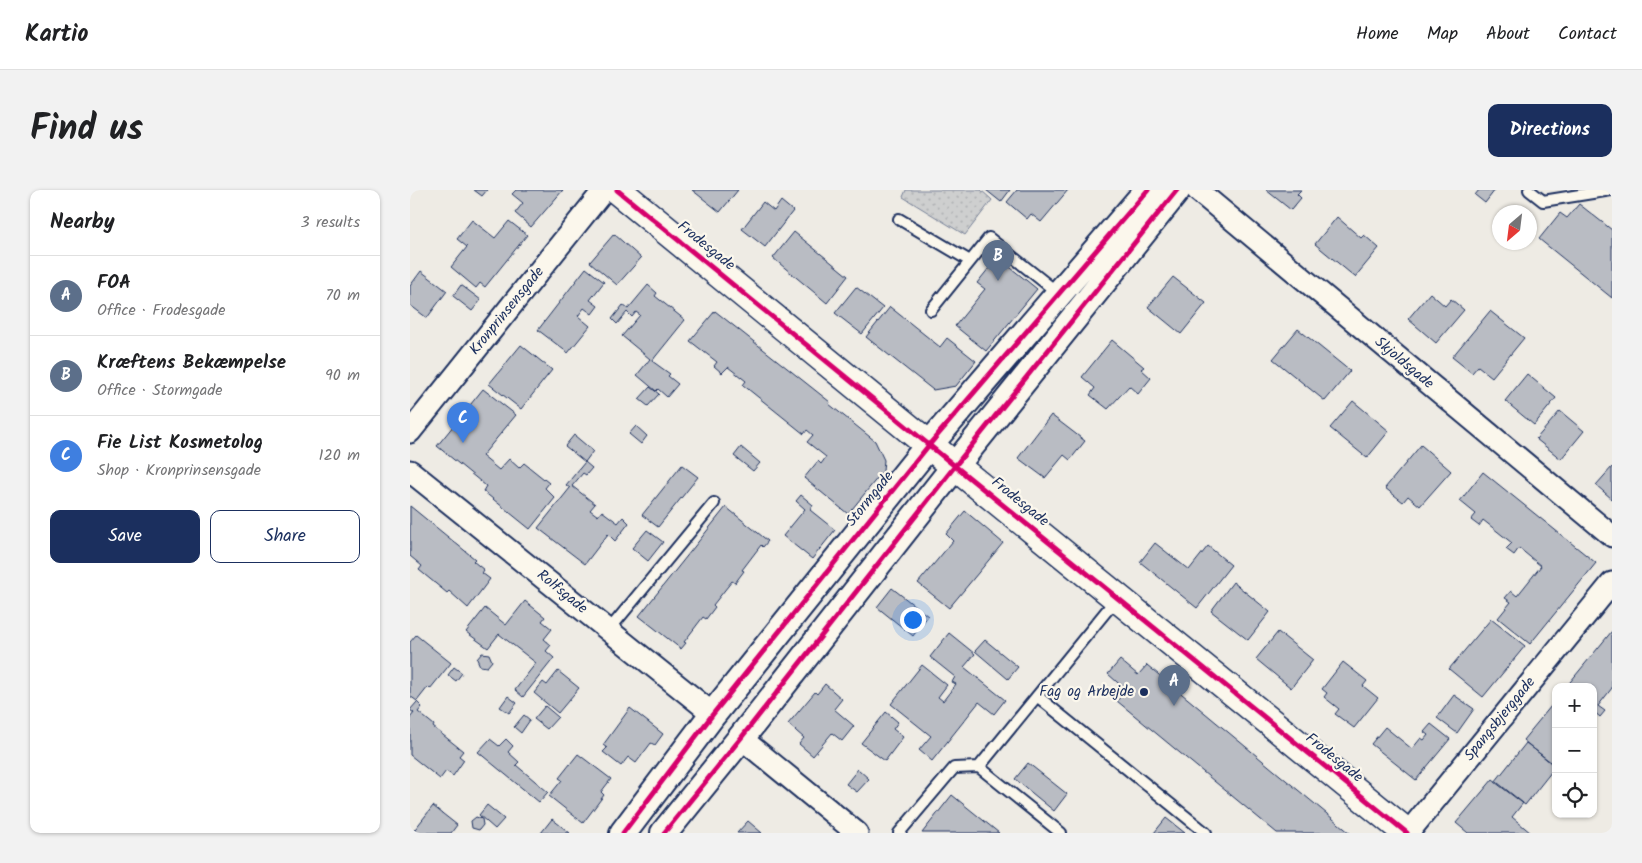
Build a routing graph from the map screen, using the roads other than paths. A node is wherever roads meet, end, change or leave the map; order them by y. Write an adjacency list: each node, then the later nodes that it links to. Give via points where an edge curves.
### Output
1 (604, 190): 12 (street, Kronprinsensgade)
2 (617, 190): 13 (main road, Frodesgade)
3 (1148, 190): 10 (street, Stormgade)
4 (1178, 190): 14 (street)
5 (1197, 190): 17 (street, Skjoldsgade)
6 (1529, 190): 7 (lane, via 1543,201)
7 (1611, 190)
8 (899, 219): 9 (lane)
9 (970, 261): 10 (lane, via 989,238); 11 (lane)
10 (1058, 294): 13 (street, Stormgade)
11 (931, 310)
12 (410, 432)
13 (929, 445): 14 (main road, Frodesgade); 22 (street, Stormgade)
14 (955, 466): 19 (main road, Frodesgade); 23 (street)
15 (410, 471): 20 (street, Rolfsgade)
16 (714, 503): 20 (lane)
17 (1612, 536)
18 (1612, 583): 31 (street, Spangsbjerggade)
19 (1117, 598): 21 (lane); 31 (main road, Frodesgade)
20 (609, 630): 22 (street, Rolfsgade)
21 (1037, 696): 24 (lane); 30 (lane)
22 (713, 714): 25 (street, Stormgade)
23 (741, 738): 26 (street); 27 (street)
24 (979, 767): 28 (lane, via 954,768); 29 (lane)
25 (623, 833)
26 (664, 833)
27 (857, 833)
28 (899, 833)
29 (1061, 833)
30 (1206, 833)
31 (1408, 833)

